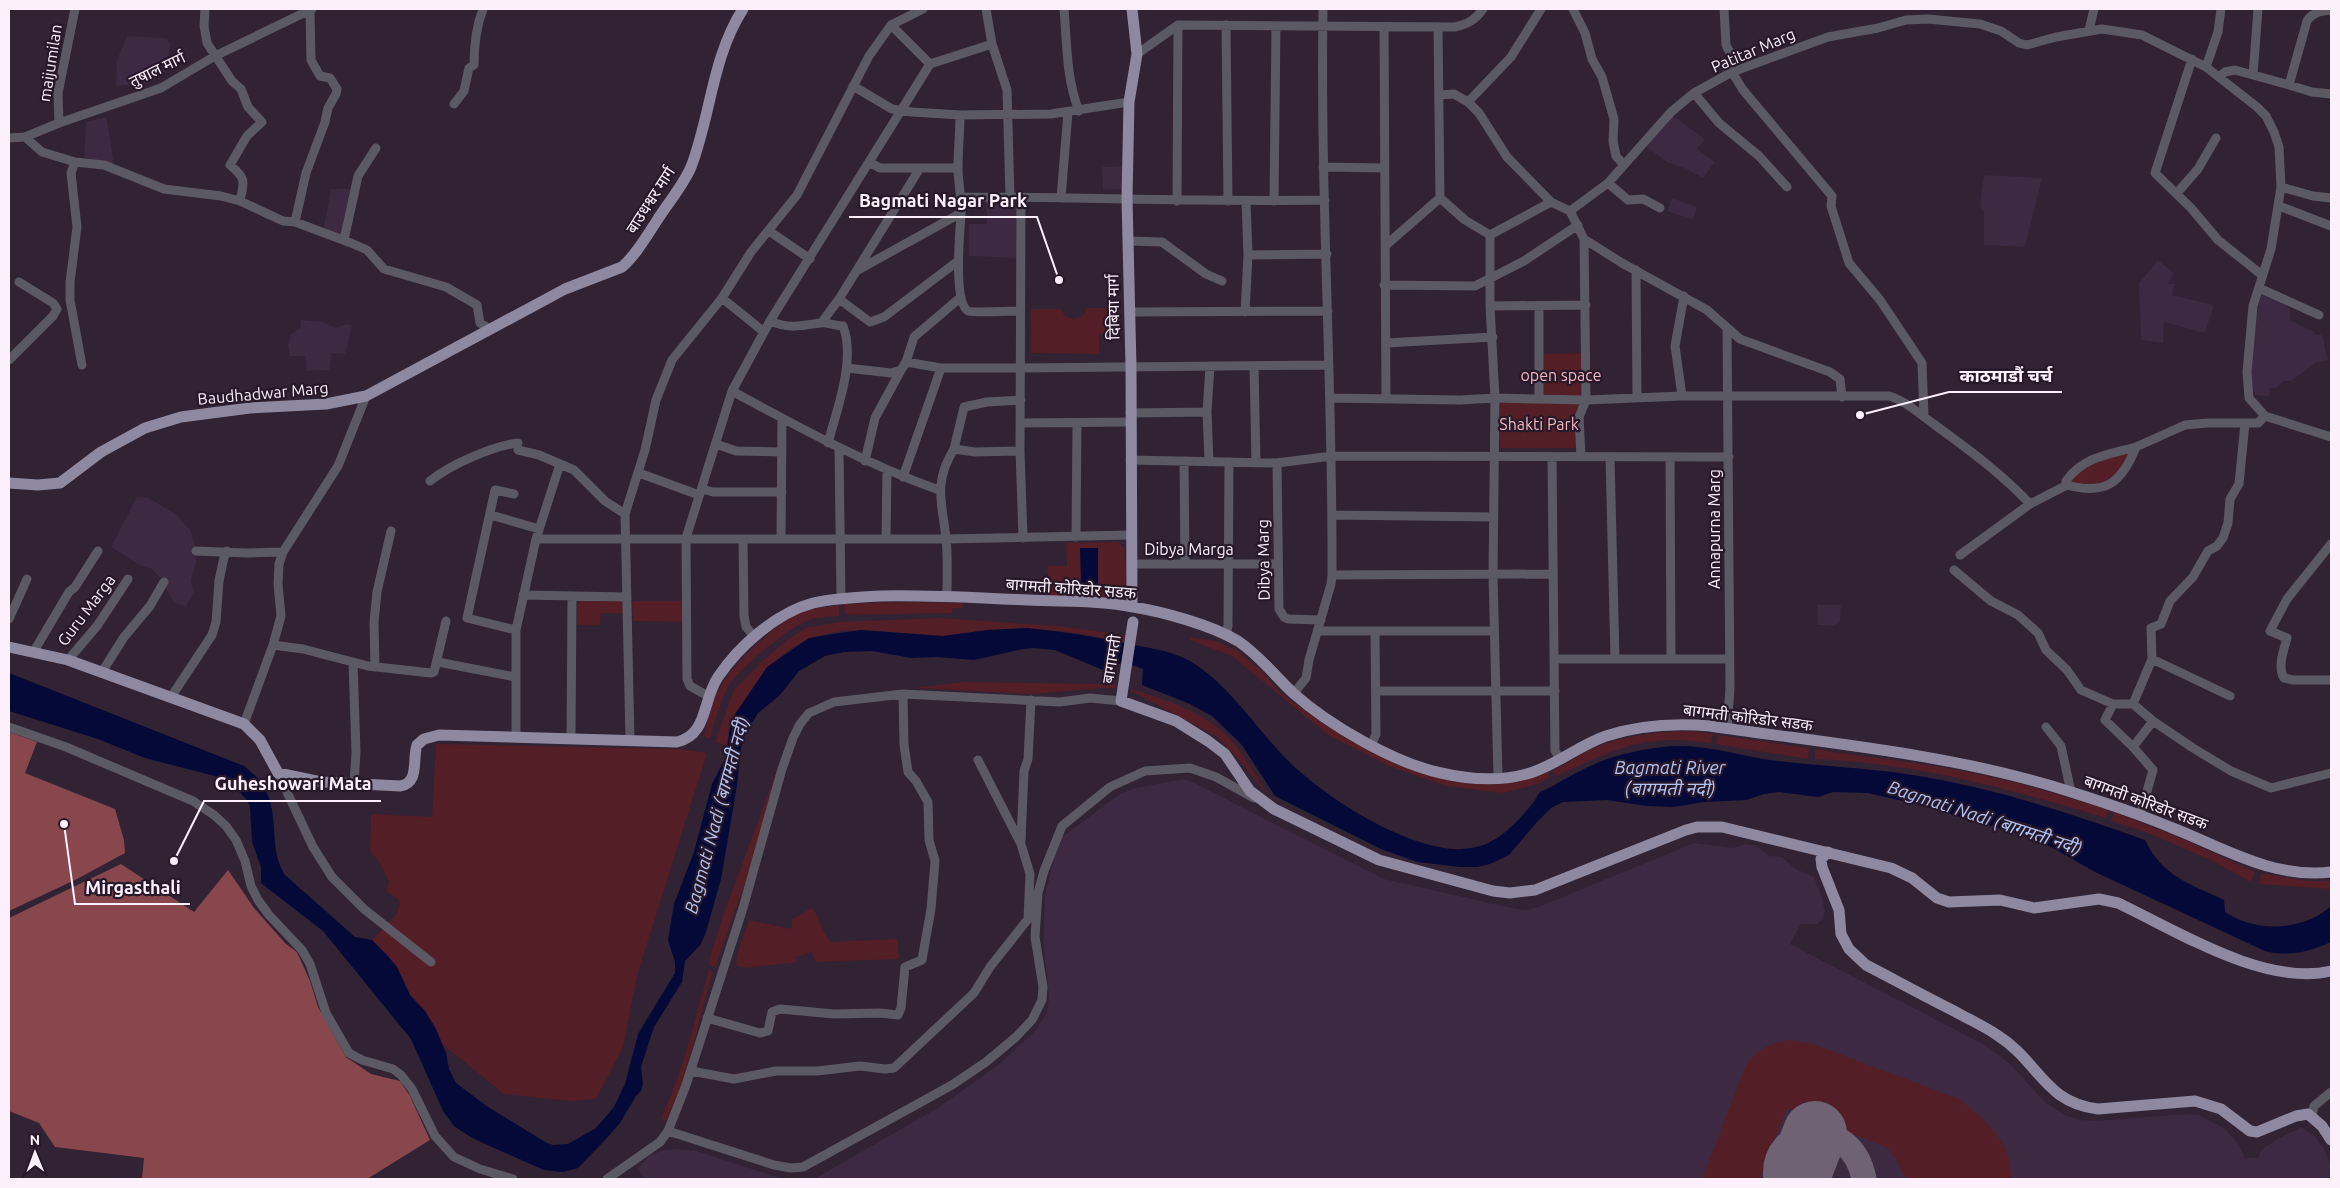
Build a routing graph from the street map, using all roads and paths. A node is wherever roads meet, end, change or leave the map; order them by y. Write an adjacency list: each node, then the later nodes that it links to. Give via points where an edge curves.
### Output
1 (75, 9): 49 (street, maijumilan, via 58,93)
2 (205, 9): 29 (street, via 207,43)
3 (483, 9): 43 (street, via 474,46 474,65 469,68 464,91)
4 (743, 9): 118 (main road, बाउधश्वर मार्ग, via 724,44 690,169 629,260)
5 (923, 9): 19 (street)
6 (986, 9): 27 (street)
7 (1064, 9): 45 (street, via 1068,68)
8 (1132, 9): 28 (main road, दिबिया मार्ग)
9 (1324, 9): 23 (street)
10 (1483, 9): 24 (street, via 1467,24)
11 (1541, 9): 42 (street, via 1511,57)
12 (1573, 9): 56 (street, via 1602,76 1614,119 1616,156)
13 (1724, 9): 33 (street, via 1726,45 1732,57)
14 (2094, 9): 26 (street)
15 (2222, 9): 32 (street)
16 (2258, 9): 34 (street)
17 (311, 10): 29 (street, तुषाल मार्ग); 83 (street, via 311,60 320,76 330,78 337,89 306,173)
18 (2331, 10): 36 (street, via 2317,12 2307,21)
19 (891, 25): 31 (street); 37 (street)
20 (1178, 25): 21 (street); 28 (street); 74 (street)
21 (1226, 26): 22 (street); 77 (street)
22 (1276, 26): 23 (street); 76 (street)
23 (1323, 27): 25 (street); 57 (street)
24 (1438, 27): 25 (street); 39 (street)
25 (1384, 28): 60 (street)
26 (2089, 30): 30 (street, Patitar Marg, via 2120,30 2142,36); 33 (street, Patitar Marg, via 2027,45 2001,31 1967,22 1906,20 1828,37)
27 (992, 44): 31 (street); 47 (street, via 1008,90)
28 (1137, 54): 41 (main road, दिबिया मार्ग)
29 (215, 56): 49 (street, तुषाल मार्ग, via 161,88); 73 (street, via 241,89 248,107 262,122 247,136 230,165 244,181)
30 (2192, 59): 32 (street, Patitar Marg); 64 (street, via 2155,173)
31 (930, 64): 44 (street)
32 (2206, 67): 35 (street, Patitar Marg)
33 (1732, 72): 38 (street, Patitar Marg); 146 (street, via 1743,90 1832,196 1831,206 1849,263 1880,300 1922,363)
34 (2253, 75): 35 (street, via 2229,70); 36 (street)
35 (2219, 77): 63 (street, Patitar Marg, via 2266,116 2279,147)
36 (2289, 84): 40 (street)
37 (853, 86): 44 (street); 86 (street, via 797,195)
38 (1694, 93): 56 (street, Patitar Marg, via 1670,112); 62 (street, via 1719,123 1759,156)
39 (1439, 94): 42 (street, via 1454,94); 70 (street)
40 (2331, 94)
41 (1129, 102): 45 (street); 69 (main road, दिबिया मार्ग)
42 (1468, 102): 78 (street, via 1507,157)
43 (454, 104)
44 (901, 111): 48 (street); 55 (street)
45 (1079, 111): 46 (street)
46 (1068, 112): 47 (street); 68 (street)
47 (1010, 113): 48 (street); 66 (street)
48 (960, 114): 59 (street)
49 (58, 123): 51 (street, तुषाल मार्ग)
50 (10, 136): 51 (street, तुषाल मार्ग)
51 (25, 138): 54 (street, via 42,152)
52 (2216, 138): 64 (street, via 2198,169)
53 (376, 148): 89 (street, via 358,176)
54 (75, 162): 73 (street, via 104,165 164,189); 125 (street, via 71,173 77,227 70,300)
55 (869, 162): 58 (street, via 880,168); 94 (street)
56 (1623, 164): 61 (street, Patitar Marg)
57 (1322, 167): 60 (street); 72 (street)
58 (920, 168): 59 (street); 96 (street)
59 (958, 168): 65 (street)
60 (1384, 168): 91 (street)
61 (1608, 183): 80 (street, via 1628,200 1643,199); 81 (street, Patitar Marg)
62 (1787, 187)
63 (2281, 187): 71 (street); 79 (street, Patitar Marg)
64 (2177, 193): 98 (street, via 2218,240)
65 (961, 197): 66 (street); 82 (street)
66 (1010, 197): 67 (street)
67 (1021, 198): 68 (street); 111 (street)
68 (1061, 198): 69 (street)
69 (1127, 198): 74 (street); 90 (main road, दिबिया मार्ग)
70 (1440, 198): 87 (street, via 1465,220); 91 (street)
71 (2331, 198)
72 (1325, 200): 76 (street); 92 (street)
73 (240, 201): 83 (street, via 282,221)
74 (1177, 201): 77 (street)
75 (1246, 201): 76 (street); 77 (street); 93 (street)
76 (1274, 201)
77 (1228, 202)
78 (1551, 202): 81 (street); 87 (street)
79 (2279, 206): 85 (street); 98 (street, Patitar Marg, via 2271,249)
80 (1660, 208)
81 (1570, 211): 84 (street)
82 (961, 213): 95 (street); 96 (street)
83 (295, 222): 89 (street)
84 (1578, 225): 88 (street); 99 (street)
85 (2331, 226)
86 (769, 231): 94 (street); 106 (street)
87 (1490, 235): 99 (street)
88 (1584, 239): 97 (street); 108 (street)
89 (344, 240): 118 (street, via 367,250 384,269 446,288 477,304 480,323)
90 (1128, 241): 100 (street, via 1162,242 1206,274); 113 (main road, दिबिया मार्ग)
91 (1385, 246): 102 (street)
92 (1327, 254): 93 (street); 112 (street)
93 (1248, 255): 114 (street)
94 (810, 258): 116 (street)
95 (958, 261): 105 (street); 107 (street, via 884,317 870,322)
96 (857, 270): 107 (street)
97 (1636, 270): 104 (street); 137 (street)
98 (2262, 275): 103 (street, Patitar Marg)
99 (1490, 280): 102 (street, via 1475,286); 109 (street)
100 (1222, 281)
101 (19, 282): 123 (street, via 53,303 57,309)
102 (1384, 285): 122 (street)
103 (2259, 288): 115 (street); 147 (street, Patitar Marg, via 2252,314 2247,372 2249,398)
104 (1684, 296): 119 (street, via 1707,310); 135 (street, via 1675,346)
105 (961, 297): 111 (street, via 968,311); 126 (street, via 914,337)
106 (722, 298): 120 (street); 177 (street, via 672,360 656,400)
107 (839, 299): 117 (street)
108 (1586, 305): 110 (street); 144 (street)
109 (1490, 306): 110 (street); 121 (street)
110 (1539, 306): 142 (street)
111 (1020, 311): 132 (street)
112 (1328, 311): 114 (street); 124 (street)
113 (1130, 312): 114 (street); 127 (main road, दिबिया मार्ग)
114 (1245, 312)
115 (2318, 315)
116 (770, 321): 117 (street, via 793,328); 120 (street)
117 (822, 322): 130 (street, via 843,326)
118 (490, 329): 134 (main road, Baudhadwar Marg)
119 (1727, 329): 136 (street, Annapurna Marg); 138 (street, via 1740,339 1830,372 1840,379)
120 (764, 332): 133 (street)
121 (1493, 337): 122 (street); 141 (street)
122 (1386, 343): 140 (street)
123 (9, 360)
124 (1329, 365): 129 (street); 139 (street)
125 (82, 366)
126 (904, 366): 130 (street, via 891,373); 131 (street); 169 (street, via 875,418)
127 (1131, 366): 128 (street); 132 (street); 149 (main road, दिबिया मार्ग)
128 (1210, 366): 129 (street); 145 (street)
129 (1254, 366): 173 (street)
130 (847, 368): 154 (street)
131 (941, 368): 132 (street); 178 (street)
132 (1021, 368): 143 (street)
133 (732, 391): 148 (street); 155 (street)
134 (366, 396): 180 (main road, Baudhadwar Marg, via 326,404 250,408 180,417 145,428 96,456 60,482 38,485); 208 (street, via 338,466)
135 (1682, 396): 136 (street); 137 (street)
136 (1729, 396): 138 (street); 167 (street, Annapurna Marg)
137 (1637, 397): 144 (street)
138 (1842, 397): 146 (street, via 1889,396)
139 (1330, 398): 140 (street); 161 (street)
140 (1386, 398): 141 (street)
141 (1495, 398): 142 (street); 162 (street)
142 (1539, 398): 144 (street)
143 (1021, 400): 150 (street); 158 (street, via 964,407)
144 (1586, 400): 164 (street, via 1579,417)
145 (1207, 412): 149 (street); 171 (street)
146 (1924, 416): 186 (street, via 2012,484)
147 (2265, 416): 152 (street, via 2258,423); 153 (street)
148 (782, 418): 154 (street); 160 (street)
149 (1130, 418): 151 (street); 168 (main road, दिबिया मार्ग)
150 (1020, 423): 151 (street); 159 (street)
151 (1077, 423): 194 (street)
152 (2245, 423): 156 (street, via 2186,425); 244 (street, via 2239,484 2230,500 2223,538 2208,551 2193,577 2170,601 2161,624 2151,628)
153 (2331, 436)
154 (828, 443): 157 (street)
155 (716, 444): 160 (street, via 736,451); 183 (street)
156 (2136, 447): 181 (street, via 2084,462 2073,471); 181 (street, via 2129,465 2115,483 2102,488 2082,489)
157 (839, 449): 169 (street); 201 (street)
158 (954, 449): 159 (street); 182 (street, via 946,462)
159 (1020, 451): 196 (street)
160 (782, 452): 184 (street)
161 (1332, 456): 162 (street); 174 (street); 189 (street)
162 (1494, 457): 163 (street); 190 (street)
163 (1552, 457): 164 (street); 216 (street)
164 (1580, 457): 165 (street)
165 (1610, 457): 166 (street); 241 (street)
166 (1670, 457): 167 (street); 242 (street)
167 (1729, 458): 243 (street, Annapurna Marg)
168 (1130, 460): 170 (street); 193 (main road, दिबिया मार्ग)
169 (865, 461): 176 (street)
170 (1184, 461): 171 (street); 211 (street)
171 (1209, 462): 172 (street)
172 (1229, 462): 173 (street); 212 (street)
173 (1256, 463): 174 (street)
174 (1277, 463): 213 (street, Dibya Marg)
175 (560, 464): 179 (street, via 518,447 482,452 439,473); 187 (street, via 581,475 605,501); 191 (street)
176 (887, 470): 178 (street); 202 (street)
177 (639, 473): 183 (street); 187 (street)
178 (903, 477): 182 (street)
179 (430, 481)
180 (9, 483)
181 (2067, 485): 186 (street)
182 (939, 490): 203 (street)
183 (700, 492): 184 (street); 195 (street)
184 (782, 492): 200 (street)
185 (514, 494): 188 (street, via 495,490)
186 (2030, 504): 209 (street)
187 (625, 514): 198 (street)
188 (491, 515): 191 (street); 231 (street, via 467,618)
189 (1332, 515): 190 (street); 217 (street)
190 (1493, 517): 215 (street)
191 (539, 529): 197 (street)
192 (392, 531): 248 (street, via 377,592)
193 (1131, 536): 194 (street); 210 (main road, दिबिया मार्ग)
194 (1076, 537): 196 (street)
195 (686, 538): 198 (street); 199 (street); 257 (street, via 687,679 690,686)
196 (1023, 538): 203 (street)
197 (536, 539): 198 (street); 221 (street)
198 (627, 539): 224 (street)
199 (743, 539): 200 (street); 236 (street, via 744,616 746,627)
200 (781, 539): 201 (street)
201 (841, 539): 202 (street); 225 (street)
202 (886, 539): 203 (street)
203 (946, 539): 223 (street)
204 (2331, 544): 251 (street, via 2287,599 2270,631 2287,638 2281,665 2284,678)
205 (98, 551): 239 (street)
206 (196, 551): 207 (street)
207 (227, 551): 208 (street); 259 (street, via 219,581 212,635)
208 (283, 552): 237 (street, via 278,584 281,616)
209 (1960, 555)
210 (1132, 564): 211 (street, Dibya Marga); 226 (main road, दिबिया मार्ग)
211 (1185, 564): 212 (street, Dibya Marga)
212 (1227, 564): 213 (street, Dibya Marga); 235 (street)
213 (1277, 564): 228 (street, Dibya Marg, via 1281,614 1288,619)
214 (1954, 570): 262 (street, via 1991,601 2018,615 2038,633 2046,650 2082,690)
215 (1493, 574): 216 (street); 217 (street); 233 (street)
216 (1552, 574): 240 (street)
217 (1332, 575): 228 (street)
218 (27, 578): 227 (street)
219 (128, 579): 245 (street, Guru Marga, via 97,626)
220 (164, 582): 249 (street)
221 (523, 595): 222 (street); 231 (street)
222 (572, 596): 224 (street); 270 (street)
223 (947, 596): 225 (main road, बागमती कोरिडोर सडक); 226 (main road, बागमती कोरिडोर सडक)
224 (627, 597): 271 (street)
225 (842, 598): 236 (main road, बागमती कोरिडोर सडक, via 798,608)
226 (1132, 606): 235 (main road, बागमती कोरिडोर सडक)
227 (9, 619)
228 (1321, 620): 232 (street)
229 (446, 621): 247 (street)
230 (1133, 622): 261 (main road, बागामती)
231 (516, 630): 250 (street)
232 (1318, 631): 234 (street); 255 (street, via 1306,678)
233 (1494, 631): 234 (street); 253 (street)
234 (1375, 632): 252 (street)
235 (1226, 635): 255 (main road, बागमती कोरिडोर सडक, via 1248,648)
236 (755, 637): 257 (main road, बागमती कोरिडोर सडक, via 719,675)
237 (272, 645): 246 (street); 265 (street)
238 (9, 646): 239 (main road)
239 (34, 651): 245 (main road)
240 (1554, 659): 241 (street); 254 (street)
241 (1615, 659): 242 (street)
242 (1671, 659): 243 (street)
243 (1730, 659): 268 (street, Annapurna Marg)
244 (2152, 659): 258 (street); 263 (street)
245 (68, 660): 249 (main road)
246 (353, 662): 248 (street); 279 (street)
247 (438, 662): 248 (street, via 434,672 430,673); 250 (street)
248 (375, 667)
249 (102, 672): 259 (main road)
250 (515, 677): 269 (street)
251 (2331, 680)
252 (1376, 691): 253 (street); 272 (street, via 1376,734)
253 (1496, 691): 254 (street); 278 (street)
254 (1555, 691): 274 (street, via 1555,751)
255 (1294, 693): 272 (main road, बागमती कोरिडोर सडक, via 1334,724)
256 (903, 694): 260 (street); 288 (street, via 834,702 809,713 800,724 782,769 748,892); 288 (street, via 908,772 928,802 929,840 935,861 926,945 922,960 905,967 898,1015 834,1014 780,1008 772,1012 768,1031 760,1034)
257 (708, 696): 271 (main road, बागमती कोरिडोर सडक, via 696,733 677,742)
258 (2230, 696)
259 (171, 697): 265 (main road)
260 (1031, 700): 261 (street, via 1060,702 1090,698); 283 (street)
261 (1121, 701): 281 (main road, via 1176,721 1208,741 1224,754 1250,791)
262 (2113, 704): 263 (street); 273 (street, via 2105,720)
263 (2133, 704): 264 (street)
264 (2153, 721): 273 (street); 277 (street, via 2231,771 2271,788)
265 (244, 724): 276 (main road, via 260,740)
266 (9, 727): 294 (street, via 66,747 193,801 214,815 236,840 258,900 302,950 310,964 326,1013 349,1053 401,1074 412,1088 435,1136 454,1157)
267 (2046, 727): 280 (street, via 2061,746)
268 (1727, 729): 274 (main road, बागमती कोरिडोर सडक, via 1679,724 1647,727 1606,736); 280 (main road, बागमती कोरिडोर सडक, via 1980,768)
269 (516, 737): 270 (main road); 279 (main road, via 428,737 417,745 413,778 408,784)
270 (571, 739): 271 (main road)
271 (630, 741)
272 (1372, 744): 278 (main road, बागमती कोरिडोर सडक, via 1398,758 1439,773)
273 (2133, 747): 282 (street, via 2153,770)
274 (1560, 758): 278 (main road, बागमती कोरिडोर सडक, via 1534,772)
275 (978, 760): 283 (street)
276 (278, 773): 279 (main road); 286 (street, via 313,847 332,877 364,909)
277 (2331, 773)
278 (1498, 778)
279 (354, 785)
280 (2071, 792): 282 (main road, बागमती कोरिडोर सडक)
281 (1274, 809): 284 (main road, via 1379,860 1510,893 1535,890 1697,827 1722,827); 292 (street, via 1216,777 1190,768 1144,770 1110,787 1062,826 1050,852 1038,894 1036,919 1042,1000 1032,1020 986,1062 952,1085 803,1167 774,1165)
282 (2140, 816): 285 (main road, बागमती कोरिडोर सडक, via 2268,867 2298,872)
283 (1021, 844): 289 (street, via 1030,874 1028,919 974,993 894,1068 860,1066 776,1071 734,1079)
284 (1828, 852): 287 (main road, via 1891,868 1912,878 1937,898 1950,902 2000,900 2034,908 2099,899 2118,903 2247,963 2291,973); 291 (main road, via 1821,859 1822,867 1839,910 1841,934 1849,949 1866,965 1998,1035 2022,1054 2056,1094 2069,1102 2098,1109 2195,1102 2221,1109 2250,1131 2257,1132 2296,1116)
285 (2331, 872)
286 (431, 962)
287 (2331, 971)
288 (707, 1018): 289 (street)
289 (691, 1071): 292 (street)
290 (2331, 1092): 291 (street, via 2314,1106)
291 (2312, 1116): 293 (main road)
292 (668, 1132): 295 (street, via 660,1142)
293 (2331, 1140)
294 (514, 1179)
295 (607, 1179)

